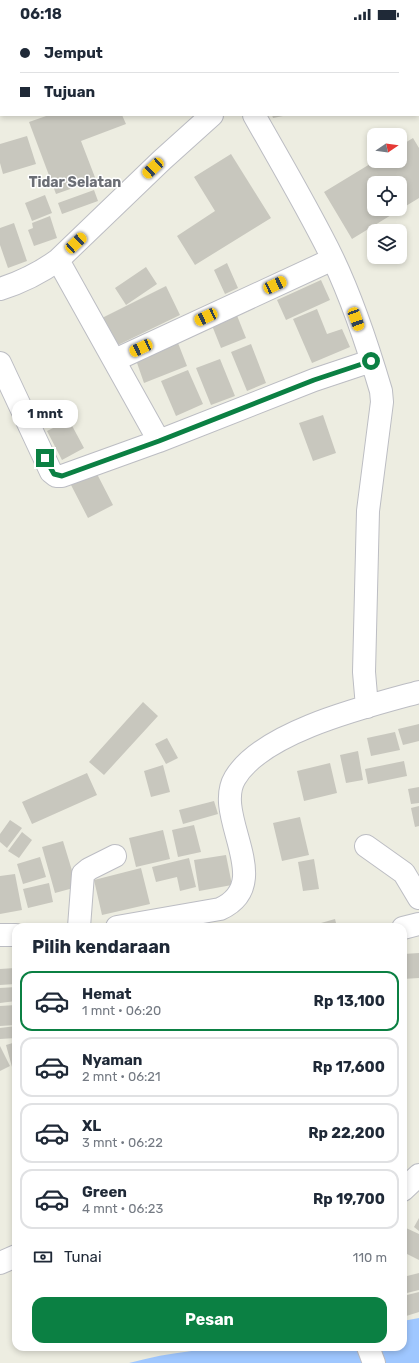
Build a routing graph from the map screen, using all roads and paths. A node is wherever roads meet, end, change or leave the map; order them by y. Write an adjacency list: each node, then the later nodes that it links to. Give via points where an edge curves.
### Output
1 (211, 116): 4 (street)
2 (255, 116): 3 (street, via 309,211)
3 (333, 259): 6 (street); 7 (street)
4 (58, 260): 5 (street, via 22,282); 6 (street)
5 (0, 289)
6 (115, 360): 9 (street)
7 (371, 361): 9 (street, via 314,380); 11 (street, via 382,402 368,511 364,672)
8 (2, 373): 9 (street, via 51,472 56,476)
9 (159, 441)
10 (419, 692): 11 (street)
11 (367, 704): 16 (street, via 267,747 237,775 232,785 231,798 245,876 242,888 230,904 220,909)
12 (366, 846): 14 (street, via 404,873)
13 (115, 856): 15 (street, via 83,874)
14 (419, 898)
15 (79, 923)
16 (140, 923)
17 (419, 924): 18 (street)
18 (407, 927)
19 (0, 935): 20 (street)
20 (12, 935)
21 (419, 1175): 22 (street)
22 (407, 1186)
23 (370, 1351): 24 (street)
24 (374, 1363)

